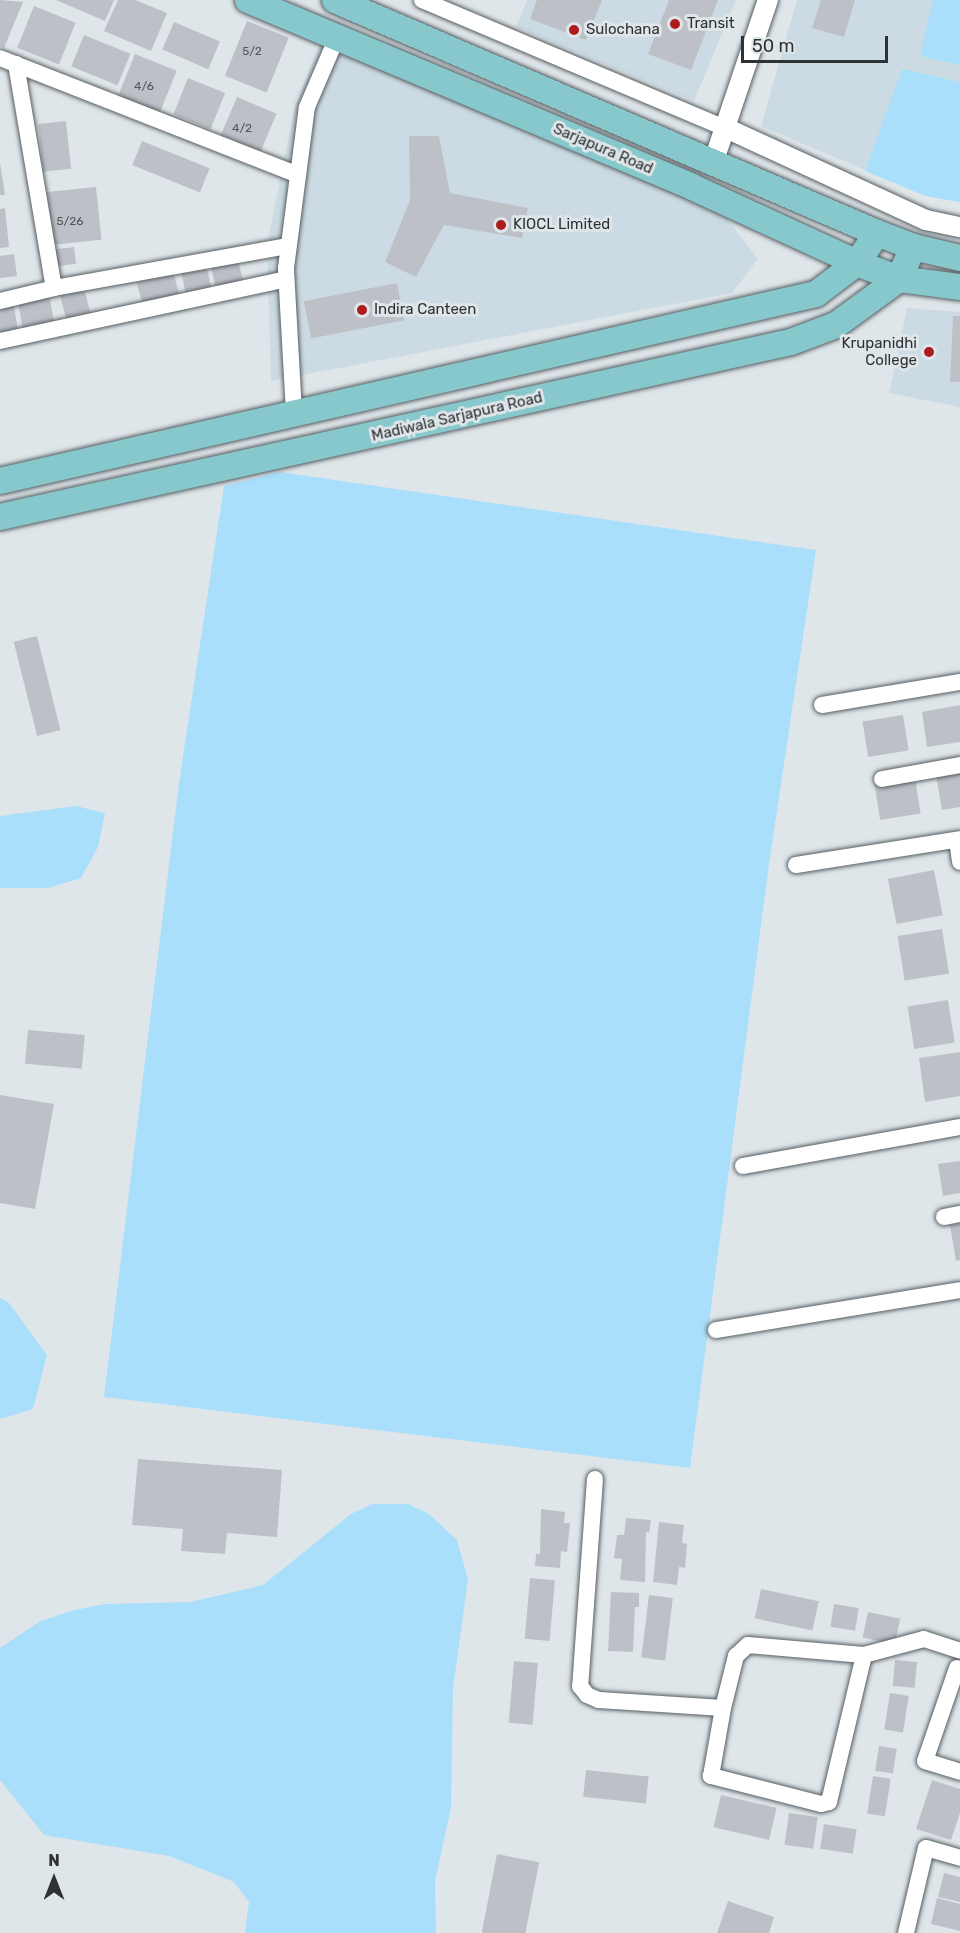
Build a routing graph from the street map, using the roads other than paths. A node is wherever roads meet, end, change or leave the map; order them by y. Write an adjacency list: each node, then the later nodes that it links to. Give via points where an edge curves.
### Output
1 (248, 0): 5 (main road, Sarjapura Road)
2 (336, 0): 9 (main road, Sarjapura Road)
3 (422, 0): 8 (street)
4 (768, 0): 8 (street)
5 (300, 10): 6 (main road, Sarjapura Road)
6 (337, 37): 10 (street, via 307,107); 16 (main road, Sarjapura Road, via 692,187)
7 (8, 61): 10 (street); 20 (street)
8 (728, 129): 9 (street); 11 (street, via 926,220)
9 (713, 163): 12 (main road, Sarjapura Road)
10 (298, 175): 13 (street)
11 (960, 227)
12 (877, 233): 14 (main road, Sarjapura Road); 16 (main road)
13 (288, 246): 17 (street); 20 (street)
14 (913, 247): 15 (main road, Sarjapura Road); 18 (main road)
15 (960, 258)
16 (856, 263): 18 (main road, Sarjapura Road); 23 (main road, via 816,294)
17 (286, 279): 22 (street); 23 (street)
18 (899, 279): 19 (main road, Sarjapura Road); 25 (main road, Madiwala Sarjapura Road, via 836,326 791,342)
19 (960, 287)
20 (54, 288): 21 (street)
21 (0, 301)
22 (0, 341)
23 (294, 413): 24 (main road)
24 (0, 481)
25 (0, 517)
26 (960, 682): 27 (street)
27 (822, 705)
28 (960, 765): 29 (street)
29 (882, 779)
30 (958, 839): 31 (street); 32 (street)
31 (960, 862)
32 (796, 866)
33 (960, 1127): 34 (street)
34 (743, 1166)
35 (960, 1290): 36 (street)
36 (716, 1330)
37 (595, 1479): 41 (street, via 580,1686 587,1695 599,1700)
38 (960, 1651): 39 (street, via 924,1639)
39 (864, 1654): 41 (street, via 748,1645 736,1656); 41 (street, via 829,1802 821,1804 711,1776)
40 (959, 1666): 42 (street, via 926,1761)
41 (723, 1708)
42 (960, 1772)
43 (960, 1858): 44 (street, via 926,1848)
44 (906, 1933)

